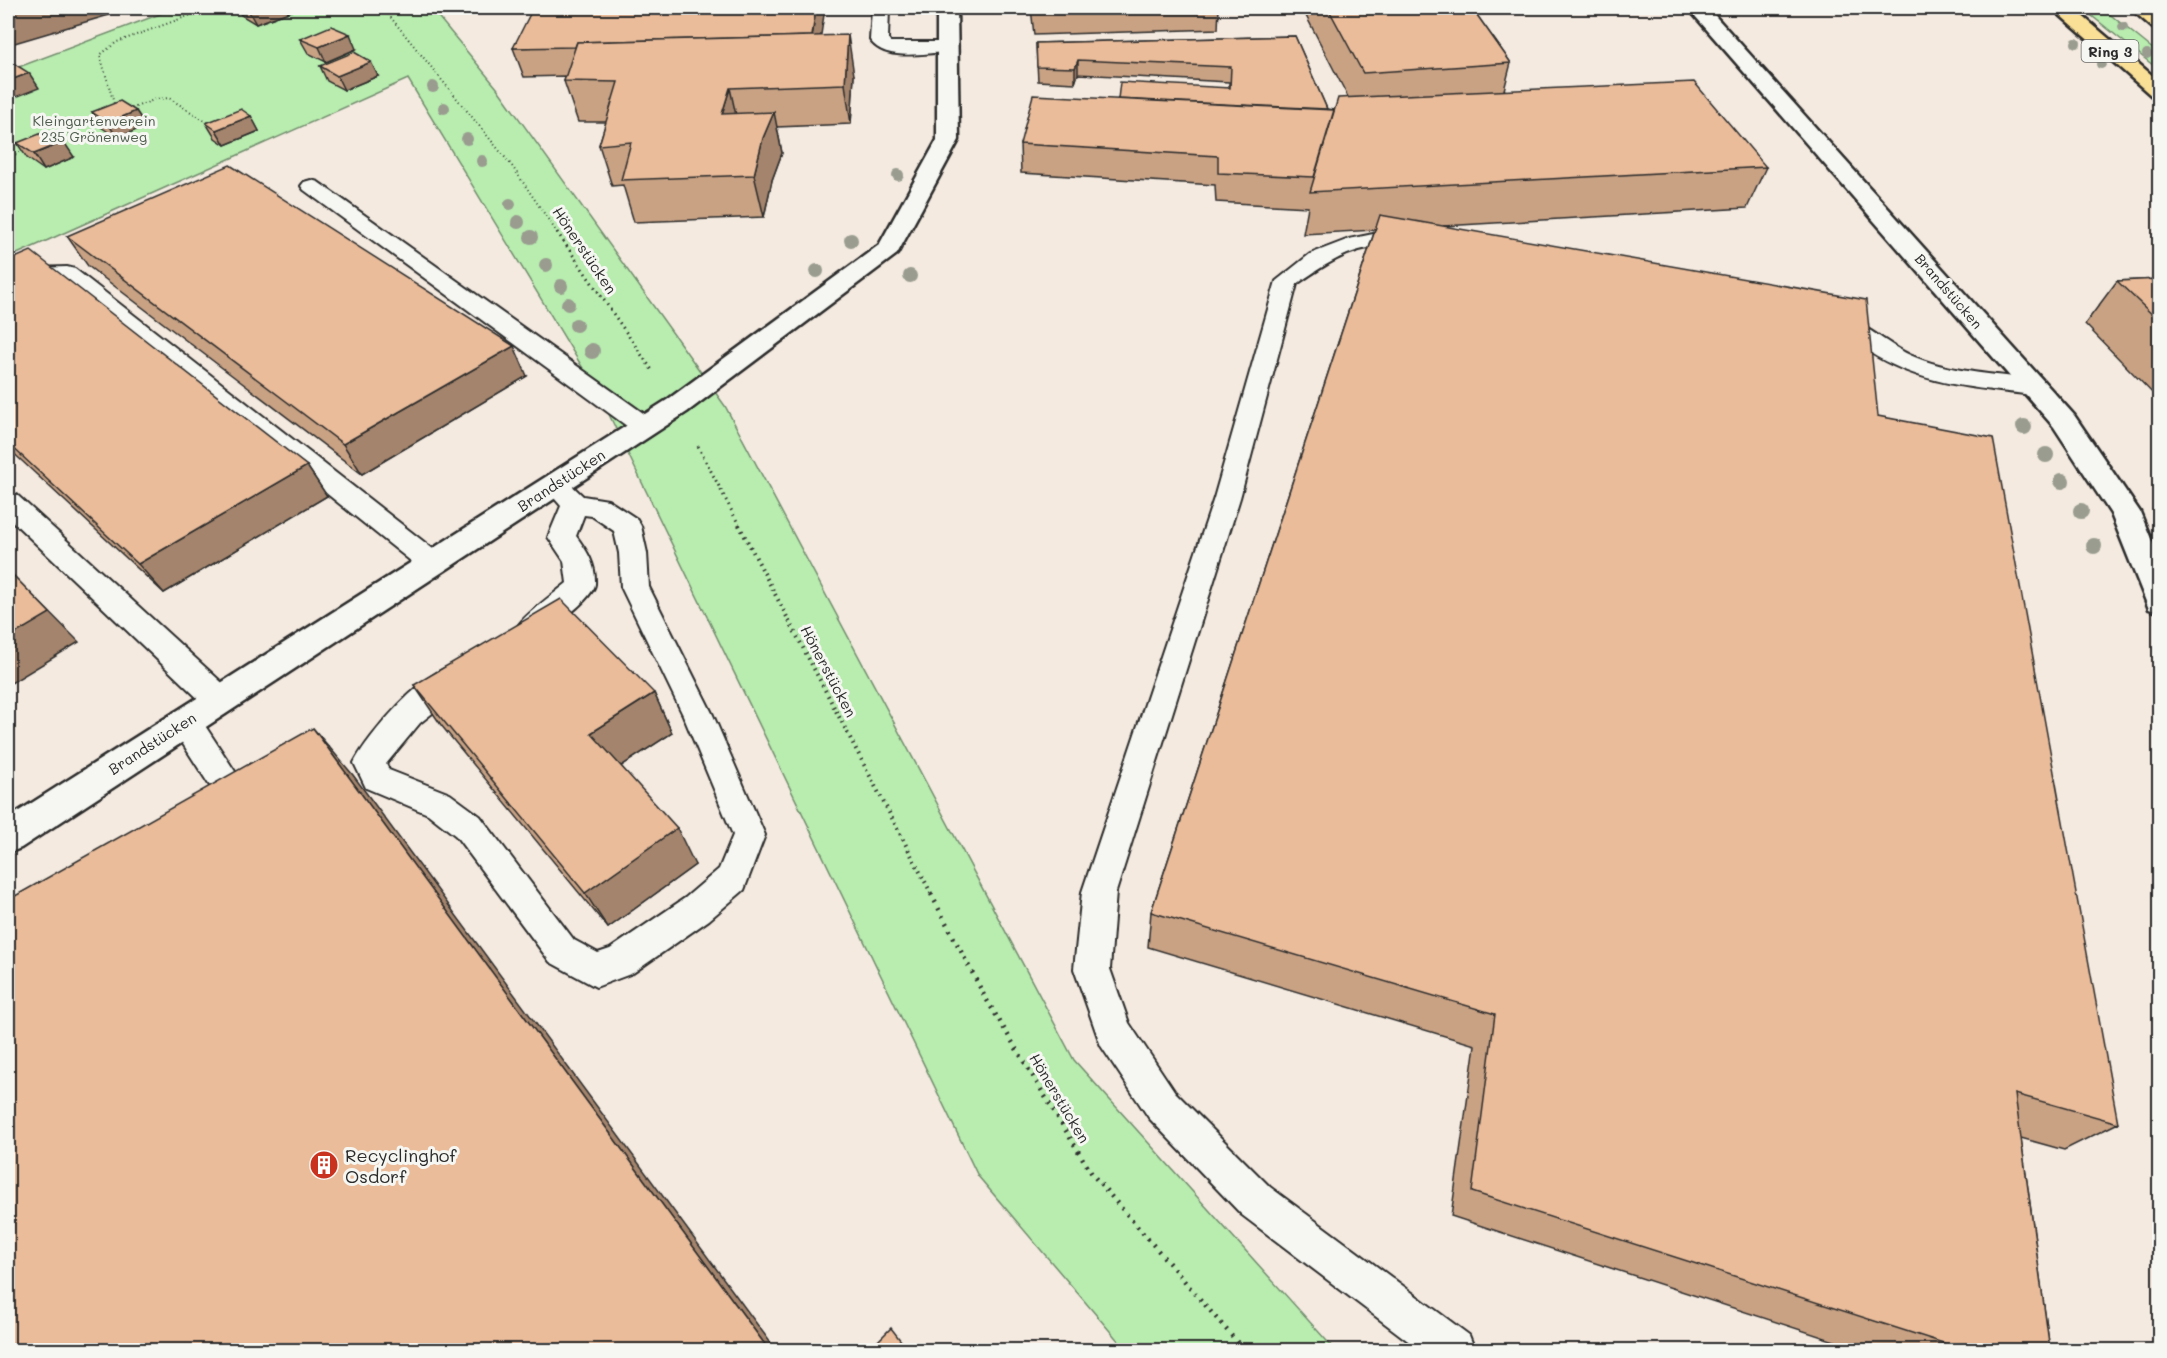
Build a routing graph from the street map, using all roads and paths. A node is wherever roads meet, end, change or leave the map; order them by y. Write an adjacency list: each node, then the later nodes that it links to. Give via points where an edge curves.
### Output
1 (210, 8): 12 (path, via 105,49 100,55)
2 (383, 8): 23 (path, Hönerstücken, via 513,165)
3 (880, 8): 9 (lane, via 879,40 884,46)
4 (947, 8): 9 (street, Brandstücken)
5 (1698, 8): 22 (street, Brandstücken)
6 (2062, 8): 10 (main road, Ring 3)
7 (2140, 8): 8 (main road)
8 (2160, 24)
9 (947, 47): 23 (street, Brandstücken, via 948,140 889,249)
10 (2160, 93)
11 (126, 110): 14 (path, via 169,98)
12 (117, 114)
13 (106, 118): 15 (path)
14 (217, 127)
15 (51, 140)
16 (29, 149): 17 (path)
17 (8, 158)
18 (310, 186): 24 (lane)
19 (1442, 249): 36 (lane, via 1378,240 1357,244 1318,259 1287,280 1227,498 1099,892 1092,969 1114,1033 1161,1105 1256,1201)
20 (8, 286): 27 (lane, via 33,275 67,274)
21 (1814, 315): 22 (lane, via 1847,327 1902,360 1926,369)
22 (2033, 387): 28 (street, Brandstücken, via 2064,421 2125,512)
23 (677, 406): 24 (street, Brandstücken); 35 (path, Hönerstücken, via 985,997 1092,1174)
24 (644, 426): 25 (street, Brandstücken)
25 (565, 494): 27 (street, Brandstücken); 29 (lane, via 562,537 578,560 581,586 550,614); 30 (lane, via 599,507 627,526 635,587 698,715 749,835 732,879 697,909 621,961 596,970 562,951 468,826 440,804 377,779 370,763 388,734 423,700)
26 (8, 502): 31 (lane)
27 (432, 564): 31 (street, Brandstücken)
28 (2160, 602)
29 (511, 640)
30 (481, 660)
31 (219, 699): 32 (street, Brandstücken)
32 (184, 722): 33 (lane); 34 (street, Brandstücken)
33 (257, 832)
34 (8, 837)
35 (1244, 1350)
36 (1454, 1350)

